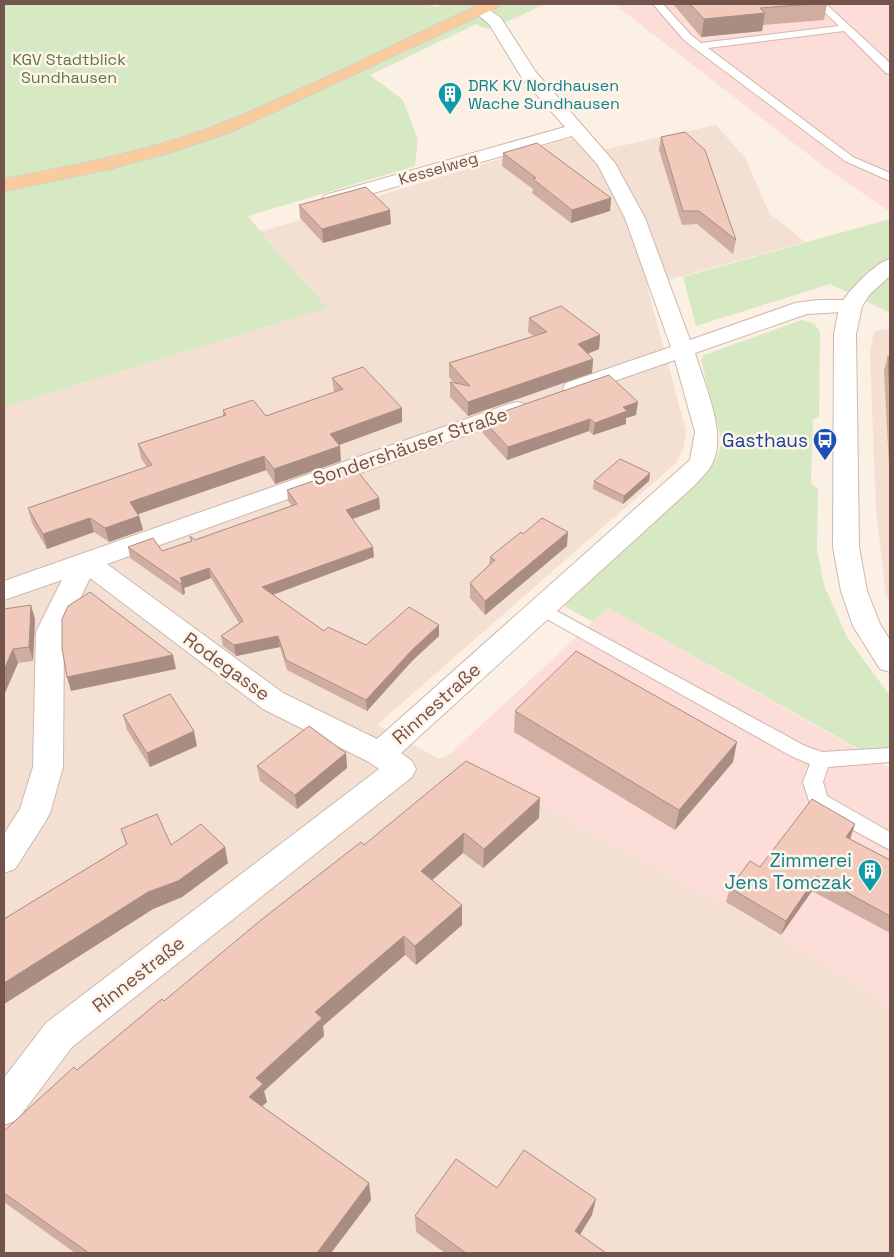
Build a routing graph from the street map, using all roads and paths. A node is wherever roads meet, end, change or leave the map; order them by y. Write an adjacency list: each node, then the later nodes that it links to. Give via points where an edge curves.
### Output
1 (658, 4): 5 (lane)
2 (821, 4): 4 (lane)
3 (486, 7): 7 (street, via 528,74); 9 (main road, via 225,128 103,165)
4 (847, 28): 5 (lane); 6 (lane)
5 (698, 46): 8 (lane, via 849,159)
6 (890, 71)
7 (576, 128): 10 (street, Kesselweg); 13 (street, via 606,163 622,190)
8 (890, 177)
9 (4, 184)
10 (318, 203)
11 (890, 266): 12 (street, via 863,290)
12 (851, 306): 13 (street, Sondershäuser Straße, via 803,308); 17 (street, via 845,334 846,548 854,591 867,626)
13 (683, 350): 14 (street, Sondershäuser Straße); 16 (street, Rinnestraße, via 707,432 701,464)
14 (85, 561): 15 (street, Sondershäuser Straße); 18 (street, Rodegasse, via 273,701); 22 (street, via 50,632 48,767 34,813)
15 (4, 591)
16 (542, 609): 18 (street, Rinnestraße); 20 (lane)
17 (890, 662)
18 (380, 754): 23 (street, Rinnestraße, via 401,769 59,1035)
19 (890, 756): 20 (lane)
20 (821, 760): 21 (lane, via 813,782 818,802)
21 (890, 842)
22 (4, 860)
23 (4, 1106)

